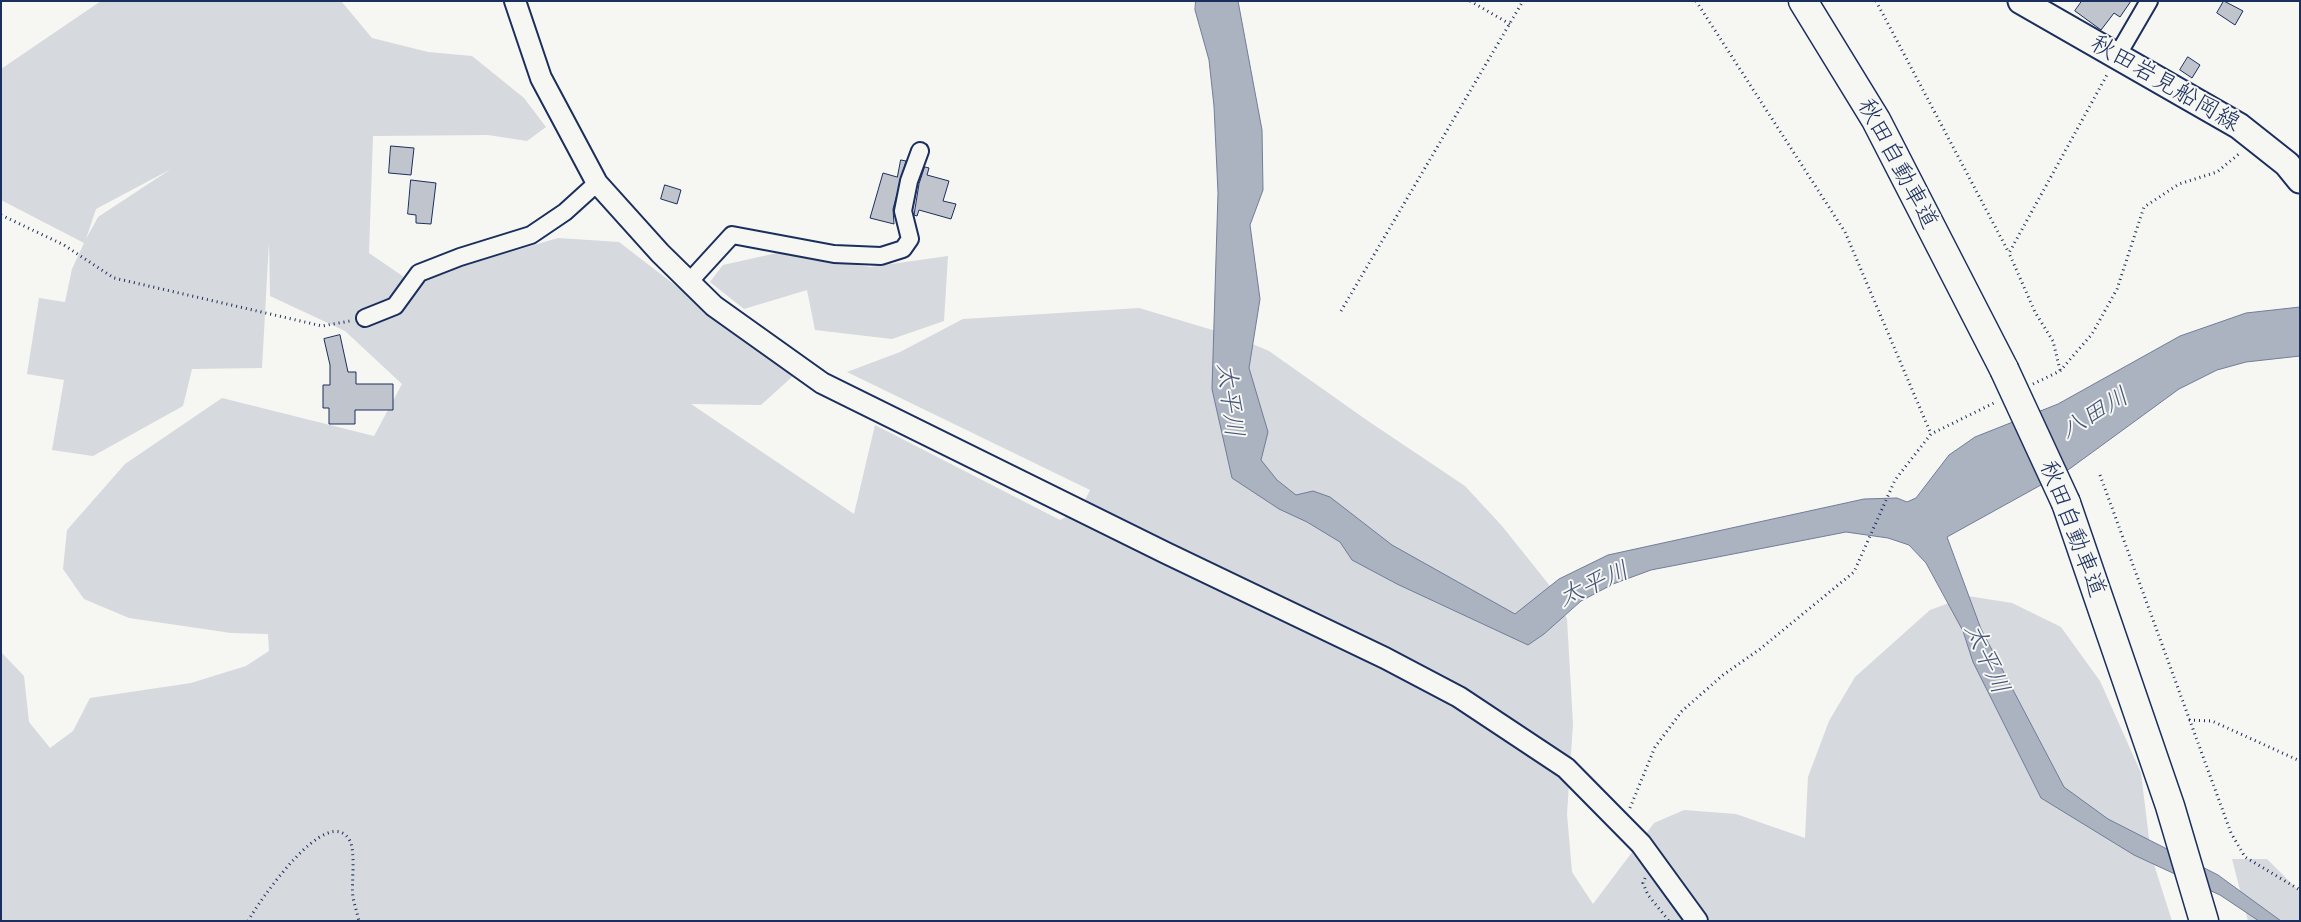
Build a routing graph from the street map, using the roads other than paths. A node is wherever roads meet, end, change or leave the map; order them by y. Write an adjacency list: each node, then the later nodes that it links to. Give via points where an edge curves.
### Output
1 (515, 1): 8 (street, via 541,78)
2 (1803, 1): 12 (highway, 秋田自動車道, bridge, via 1876,120 2004,369 2066,502 2170,806)
3 (2021, 1): 5 (main road, 秋田岩見船岡線)
4 (2149, 1): 5 (street)
5 (2117, 56): 7 (main road, 秋田岩見船岡線, via 2257,138)
6 (920, 151): 9 (street, via 909,181 904,211 910,239 903,249 881,256 834,254 732,235)
7 (2300, 180)
8 (597, 183): 9 (street); 10 (street, via 565,212 532,235 419,273 395,306)
9 (689, 282): 11 (street, via 714,306 822,383 1459,697 1566,768 1623,824 1663,872)
10 (365, 318)
11 (1697, 921)
12 (2204, 921)

